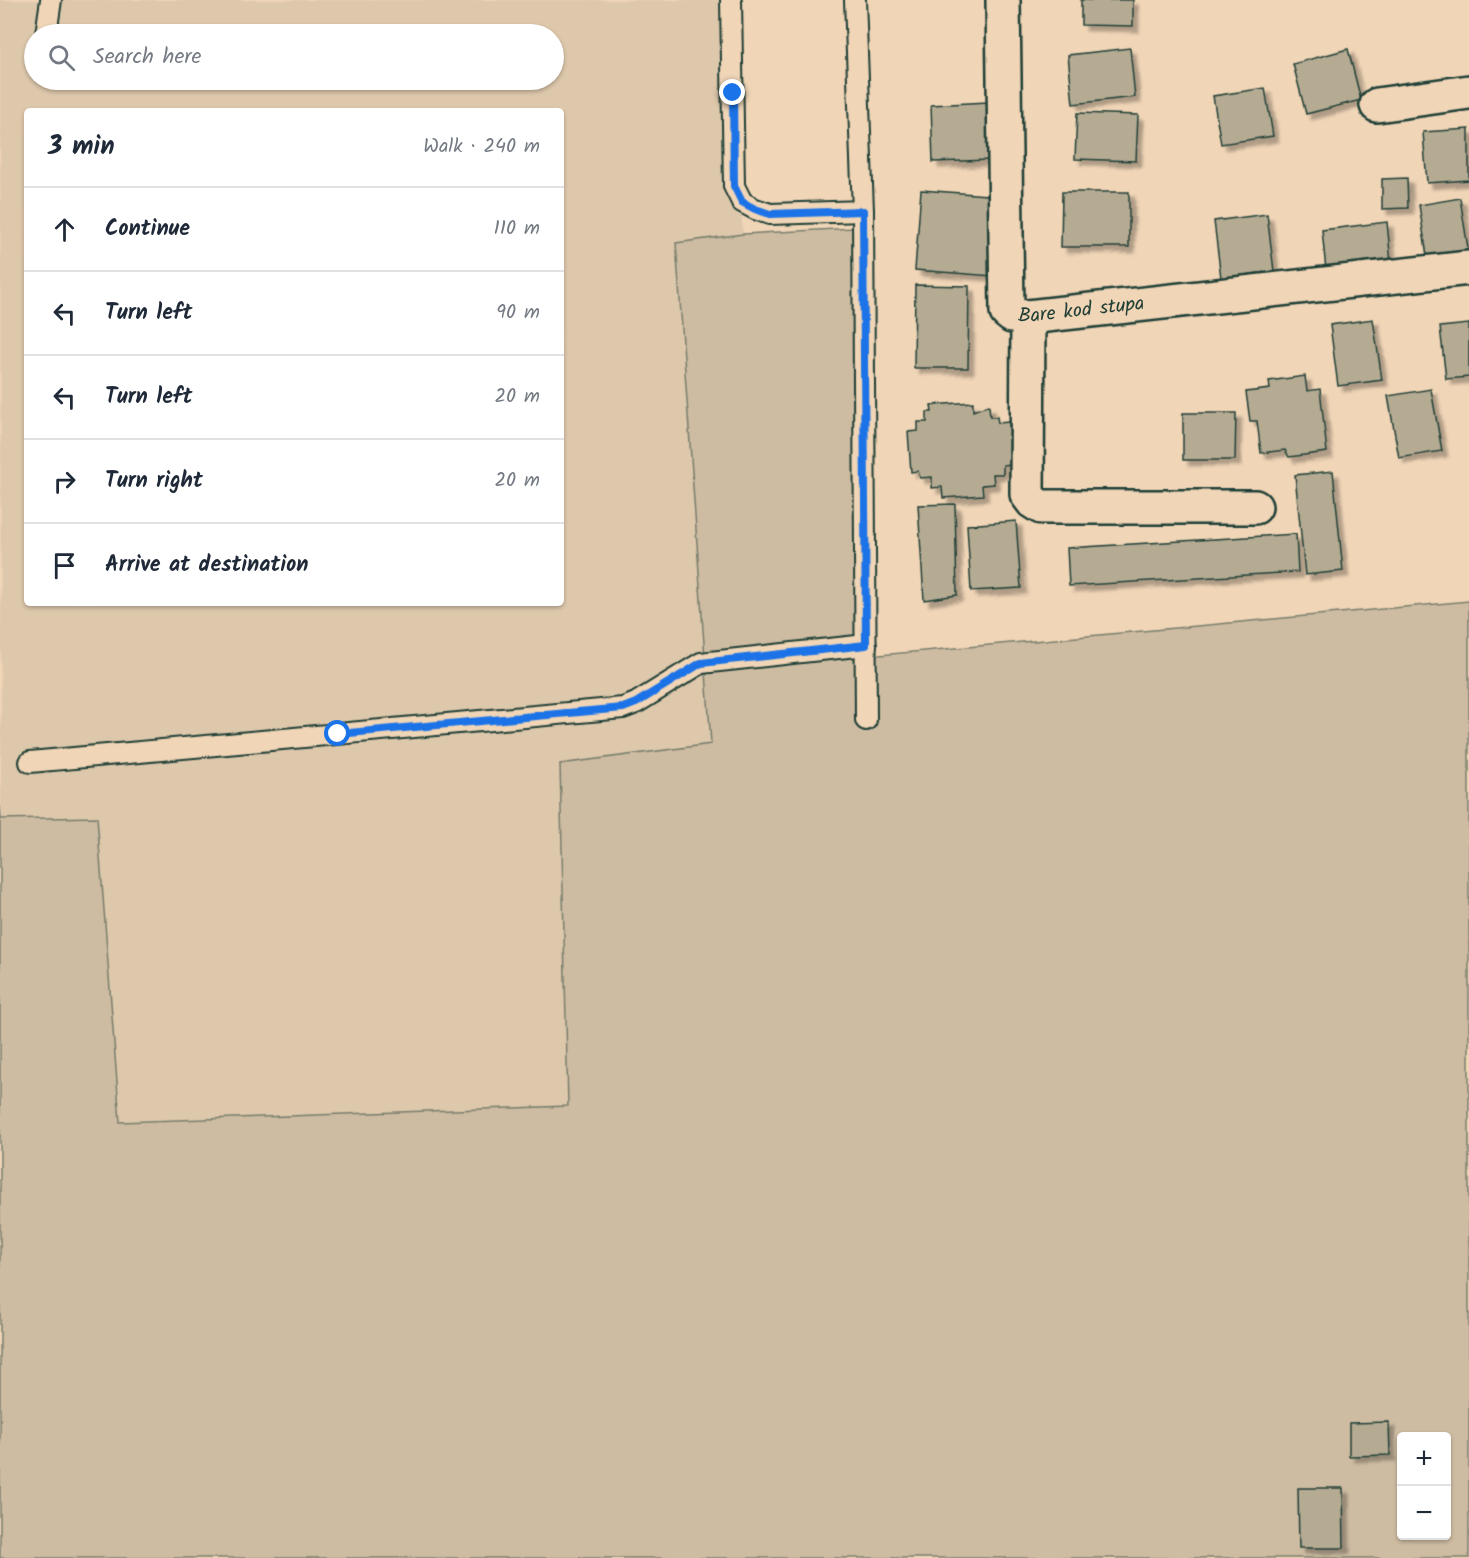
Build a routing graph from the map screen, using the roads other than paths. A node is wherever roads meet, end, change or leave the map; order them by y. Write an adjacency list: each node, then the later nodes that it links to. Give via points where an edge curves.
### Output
1 (51, 0): 5 (lane)
2 (731, 0): 8 (lane, via 734,186 742,202 770,214)
3 (855, 0): 8 (lane)
4 (1003, 0): 10 (street, Bare kod stupa, via 1007,312)
5 (47, 24)
6 (1469, 92): 7 (street)
7 (1377, 105)
8 (863, 211): 12 (lane)
9 (1469, 268): 10 (street, Bare kod stupa)
10 (1028, 317): 11 (street, via 1027,494 1033,502 1041,507)
11 (1255, 507)
12 (866, 645): 13 (lane); 14 (lane, via 701,663 623,708)
13 (866, 720)
14 (30, 762)

